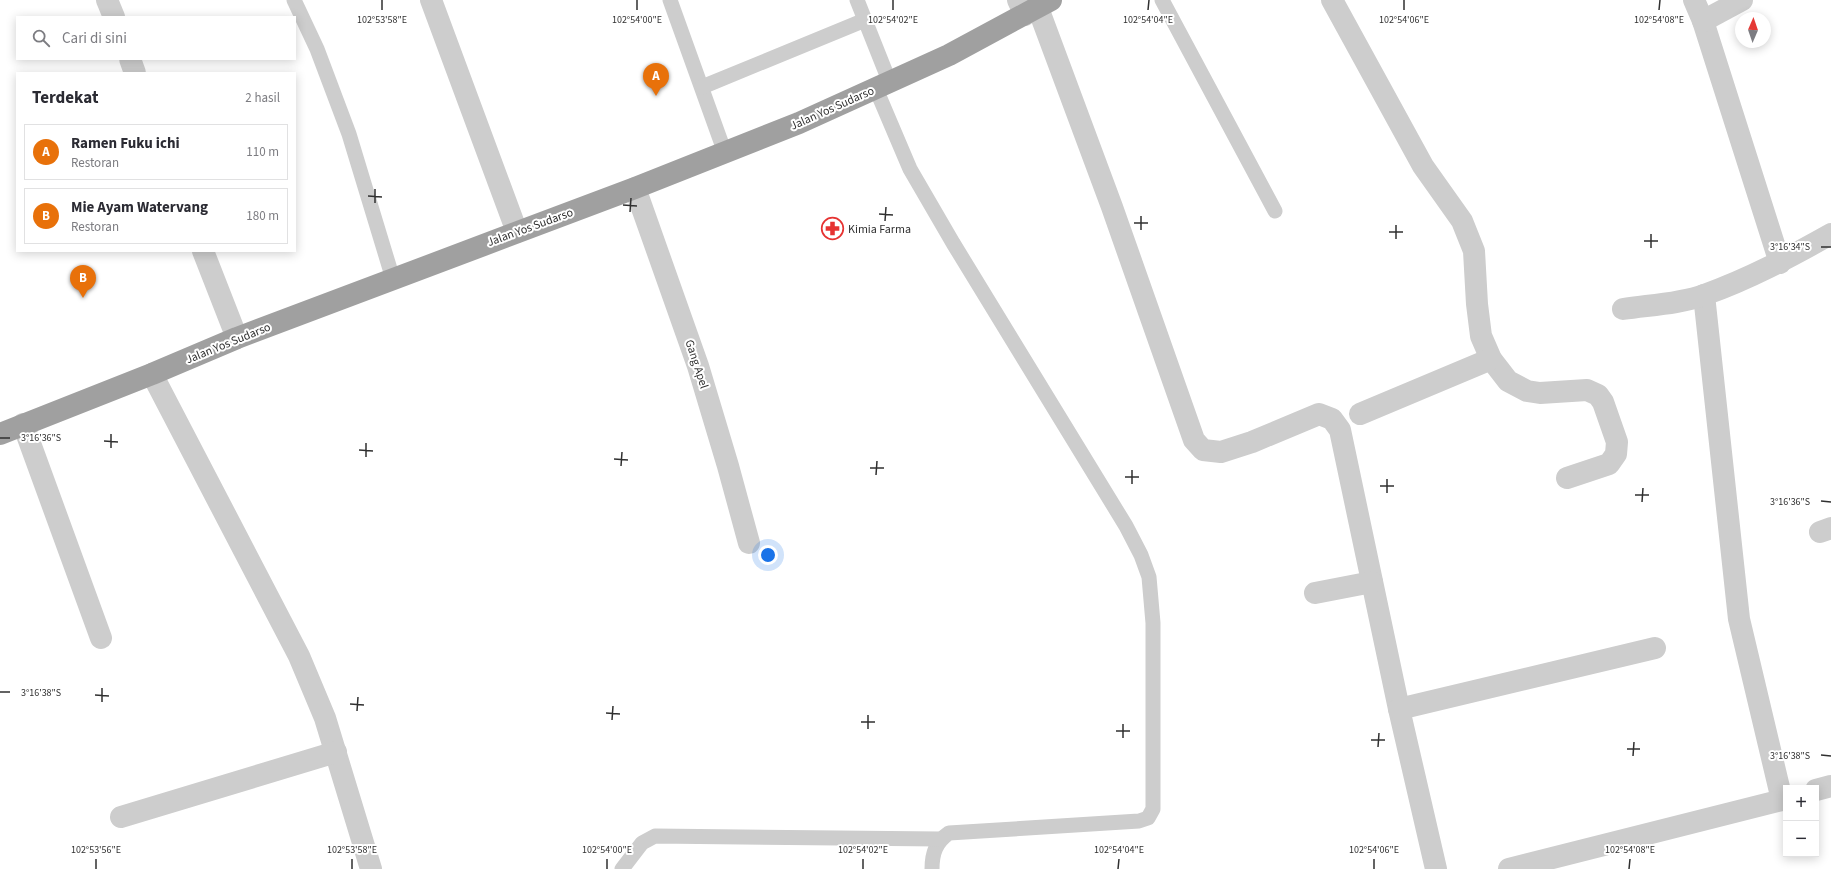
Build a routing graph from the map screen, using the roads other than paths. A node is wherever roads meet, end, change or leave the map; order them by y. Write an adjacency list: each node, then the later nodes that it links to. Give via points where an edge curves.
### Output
1 (107, 0): 11 (street)
2 (294, 0): 25 (lane, via 317,49 349,134)
3 (431, 0): 21 (street)
4 (670, 0): 16 (lane)
5 (857, 0): 12 (lane)
6 (1162, 0): 20 (lane)
7 (1332, 0): 29 (street, via 1423,166 1462,221 1474,251 1481,336)
8 (1694, 0): 13 (street)
9 (1742, 0): 13 (street)
10 (1033, 6): 17 (highway, Jalan Yos Sudarso); 36 (street, via 1112,207 1194,440 1203,450 1221,452 1319,414 1332,419 1340,430)
11 (114, 16)
12 (865, 20): 16 (lane); 17 (lane)
13 (1703, 21): 24 (street)
14 (130, 60): 15 (street)
15 (135, 72)
16 (702, 86): 18 (lane)
17 (883, 86): 18 (highway, Jalan Yos Sudarso); 47 (lane, via 910,169 1126,526 1141,555 1149,577 1154,623 1153,809 1148,818 1139,821 949,833)
18 (725, 153): 19 (highway, Jalan Yos Sudarso)
19 (635, 188): 21 (highway, Jalan Yos Sudarso); 35 (street, Gang Apel, via 698,366)
20 (1274, 211)
21 (517, 232): 25 (highway, Jalan Yos Sudarso)
22 (1831, 234): 24 (street)
23 (203, 252): 28 (street)
24 (1780, 263): 26 (street)
25 (393, 278): 28 (highway, Jalan Yos Sudarso)
26 (1704, 295): 27 (street); 44 (street, via 1739,619)
27 (1623, 309)
28 (236, 338): 30 (highway, Jalan Yos Sudarso)
29 (1491, 359): 31 (street); 34 (street, via 1508,381 1527,391 1540,393 1587,390 1598,395 1603,402 1617,442 1616,454 1609,464)
30 (152, 374): 32 (highway, Jalan Yos Sudarso); 41 (street, via 300,656)
31 (1360, 414)
32 (23, 424): 33 (highway, Jalan Yos Sudarso); 38 (street)
33 (0, 434)
34 (1567, 478)
35 (749, 543)
36 (1372, 582): 37 (street); 40 (street)
37 (1315, 593)
38 (101, 638)
39 (1655, 648): 40 (street)
40 (1399, 709): 51 (street)
41 (336, 752): 46 (street); 48 (street)
42 (1831, 786): 43 (street)
43 (1819, 789)
44 (1783, 795)
45 (1783, 799): 52 (street)
46 (121, 817)
47 (940, 840): 49 (lane, via 655,836 642,843); 50 (lane, via 932,857)
48 (371, 869)
49 (622, 869)
50 (932, 869)
51 (1436, 869)
52 (1509, 869)

